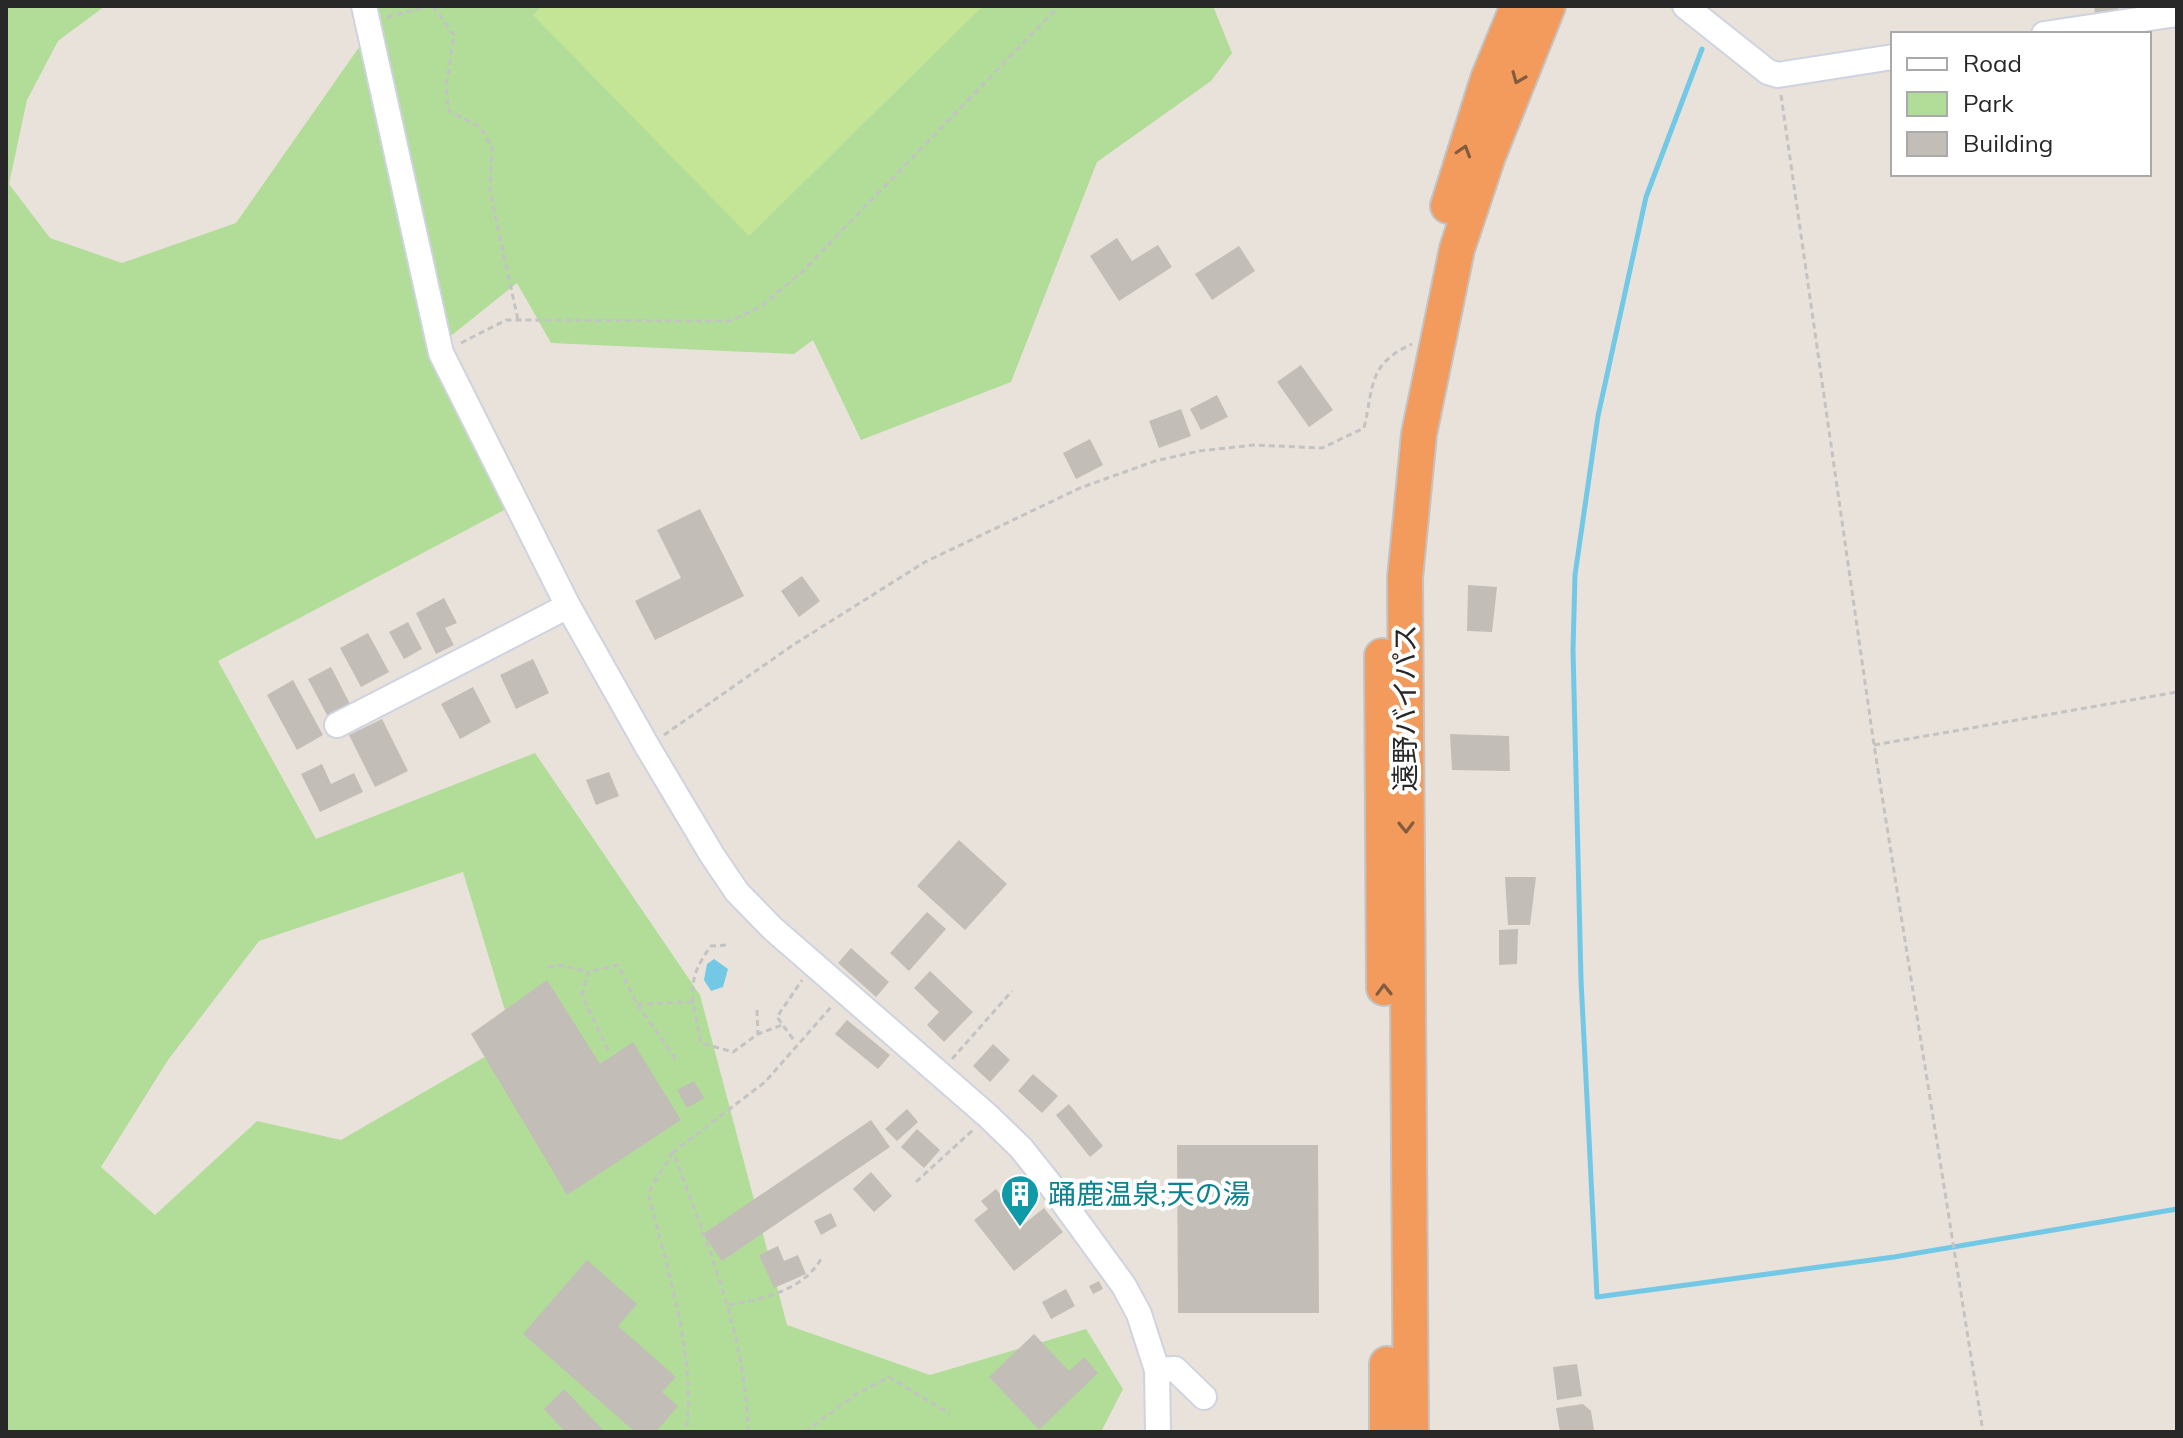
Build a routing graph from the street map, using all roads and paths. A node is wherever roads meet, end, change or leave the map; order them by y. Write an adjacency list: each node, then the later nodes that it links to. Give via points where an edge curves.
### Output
1 (432, 6): 6 (path); 12 (path, via 454,35 446,88 449,111 480,127 492,147 490,191)
2 (1059, 6): 12 (path, via 801,273 760,307 730,321)
3 (1518, 6): 13 (highway, 遠野バイパス, one-way to 3, via 1463,152)
4 (1548, 6): 20 (highway, 遠野バイパス, one-way to 20, via 1457,249 1419,434 1405,578)
5 (1685, 6): 11 (street)
6 (366, 14): 14 (street)
7 (2177, 14): 8 (street)
8 (2072, 18): 9 (street)
9 (2048, 32)
10 (1891, 57): 11 (street)
11 (1778, 75): 18 (path)
12 (518, 320): 14 (path, via 506,320)
13 (1414, 343): 19 (path, via 1378,365 1364,428 1322,448 1254,445 1199,451 1080,488 925,562); 20 (highway, 遠野バイパス, via 1398,432 1383,581)
14 (441, 353): 15 (street)
15 (568, 606): 17 (street); 19 (street)
16 (2177, 692): 18 (path)
17 (337, 725)
18 (1874, 745): 50 (path)
19 (647, 746): 22 (street, via 737,892)
20 (1395, 900): 48 (highway, 遠野バイパス, one-way to 20); 49 (highway, 遠野バイパス)
21 (726, 945): 27 (path, via 711,946 693,970)
22 (815, 965): 26 (street); 30 (path, via 777,1017)
23 (548, 967): 24 (path)
24 (588, 972): 28 (path, via 618,965); 33 (path, via 582,995)
25 (1012, 991): 35 (path)
26 (844, 992): 35 (street); 37 (path, via 765,1082)
27 (693, 1002): 28 (path); 31 (path, via 701,1043 733,1052)
28 (637, 1004): 34 (path)
29 (757, 1010): 31 (path)
30 (782, 1025): 31 (path); 32 (path)
31 (758, 1034)
32 (793, 1039)
33 (608, 1050)
34 (677, 1061)
35 (939, 1074): 36 (street)
36 (988, 1116): 38 (path); 41 (street, via 1021,1148 1124,1286)
37 (673, 1152): 40 (path); 44 (path, via 648,1193 680,1319)
38 (916, 1182)
39 (822, 1257): 40 (path, via 814,1273 769,1298)
40 (729, 1305): 45 (path, via 747,1392)
41 (1157, 1370): 42 (street, via 1175,1369); 47 (street)
42 (1204, 1397)
43 (950, 1414): 46 (path, via 889,1377)
44 (686, 1432)
45 (748, 1432)
46 (805, 1432)
47 (1158, 1432)
48 (1387, 1432)
49 (1411, 1432)
50 (1983, 1432)

